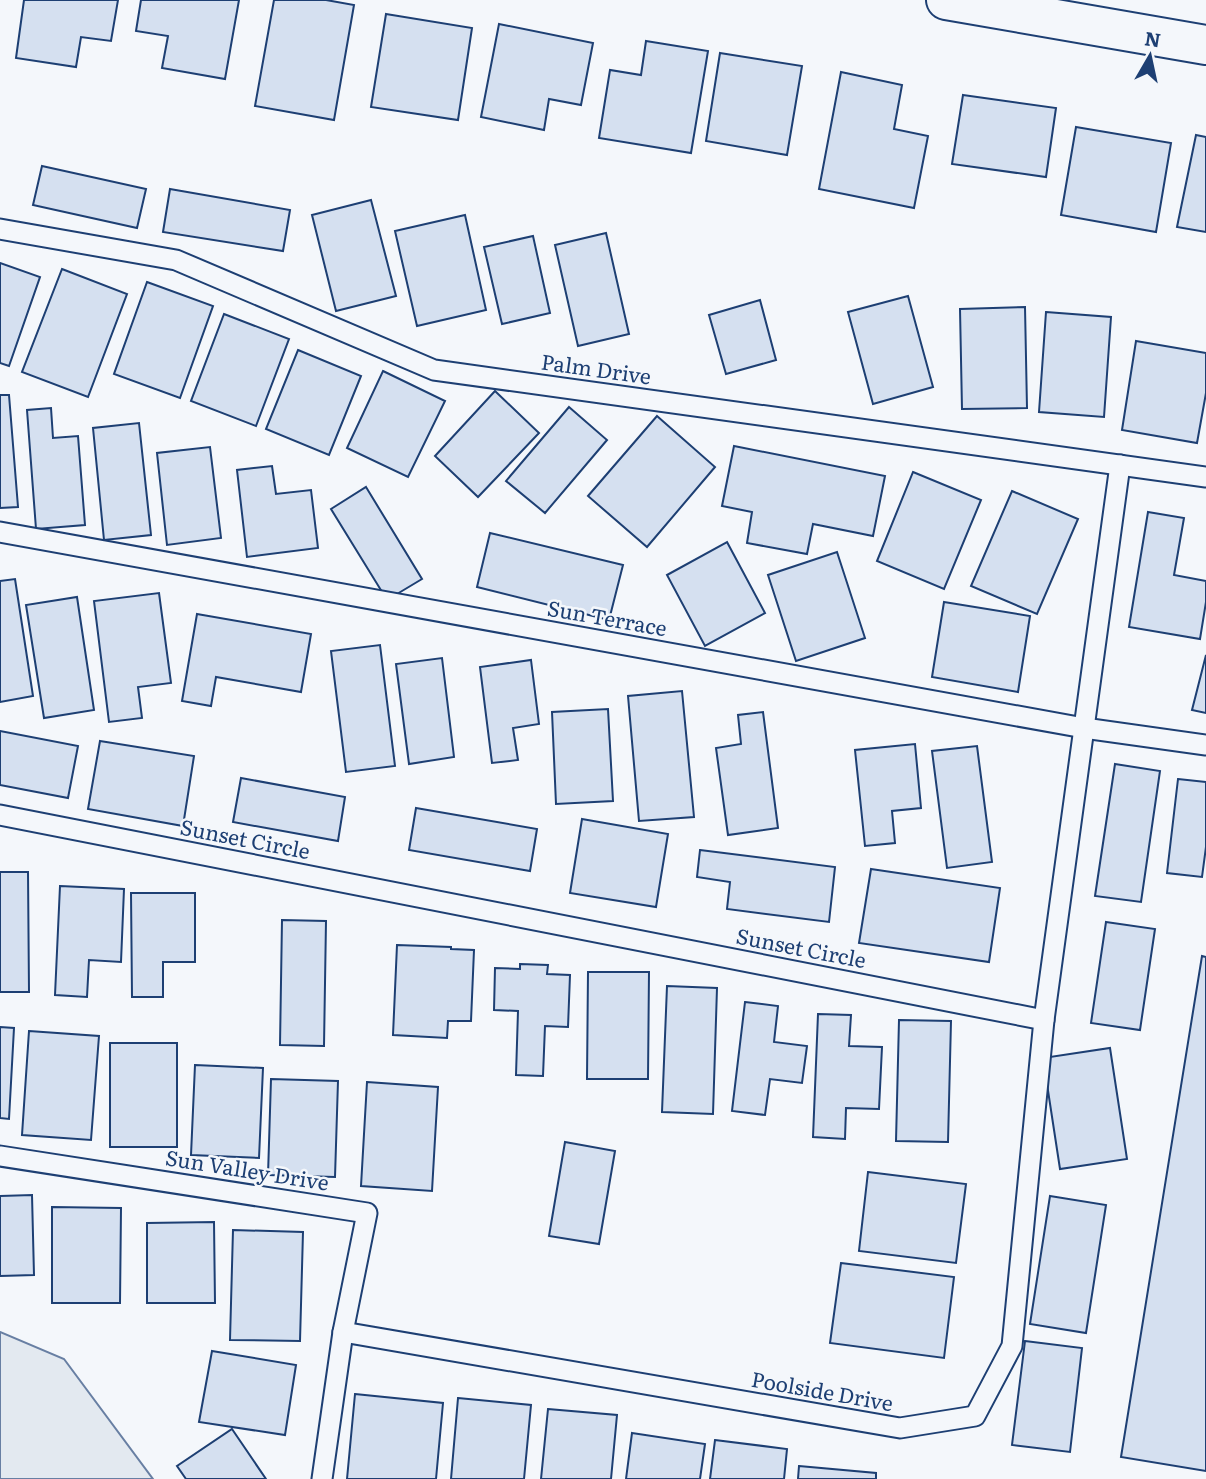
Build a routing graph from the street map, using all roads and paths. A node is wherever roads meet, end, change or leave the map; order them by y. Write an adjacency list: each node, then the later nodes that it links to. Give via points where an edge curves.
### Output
1 (946, 0): 2 (street)
2 (1206, 45)
3 (0, 229): 4 (lane, Palm Drive, via 176,260 434,370)
4 (1120, 465): 5 (lane, Palm Drive); 7 (lane)
5 (1206, 477)
6 (0, 532): 7 (lane, Sun Terrace)
7 (1084, 728): 8 (lane, Sun Terrace); 10 (lane)
8 (1206, 745)
9 (0, 815): 10 (lane, Sunset Circle)
10 (1044, 1020): 12 (lane, Poolside Drive, via 1012,1346 975,1416 900,1428)
11 (0, 1156): 12 (lane, Sun Valley Drive, via 367,1213)
12 (343, 1332): 13 (lane)
13 (322, 1479)

